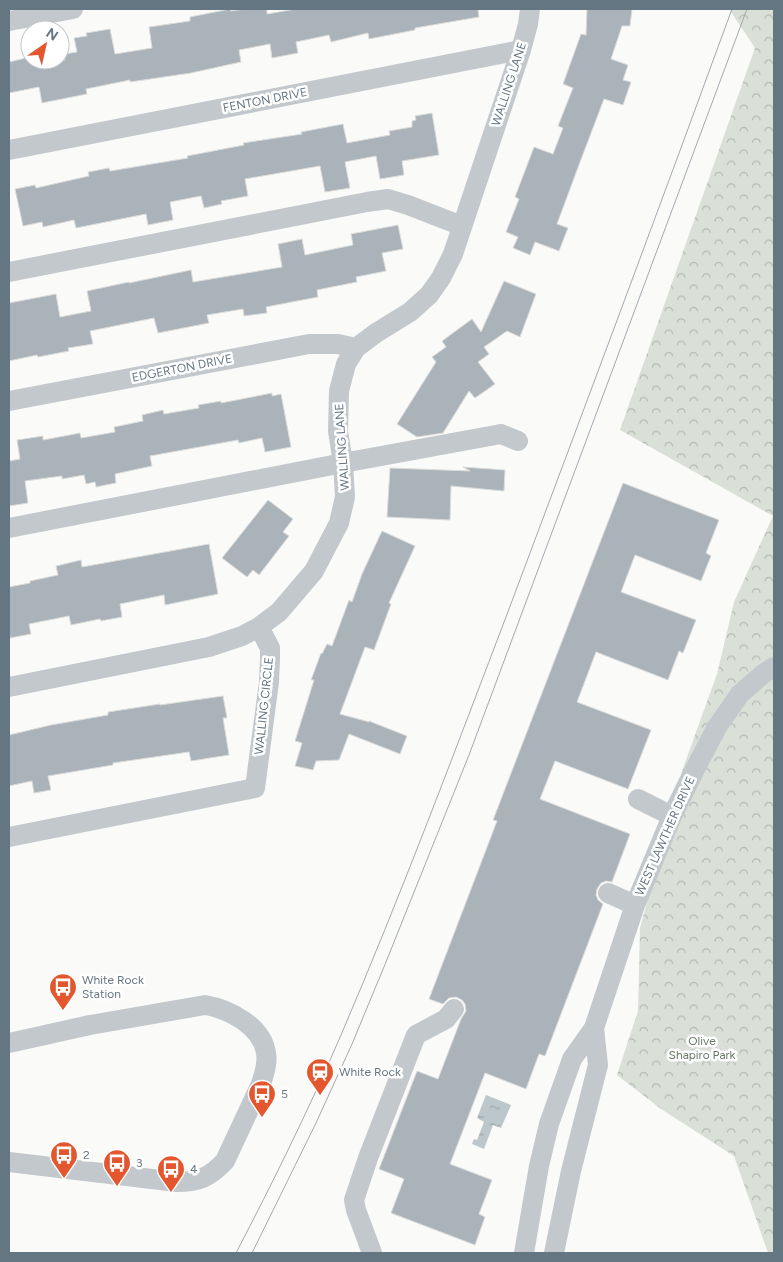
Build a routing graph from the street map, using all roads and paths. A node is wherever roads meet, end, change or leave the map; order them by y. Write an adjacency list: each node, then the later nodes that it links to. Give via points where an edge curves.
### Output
1 (74, 9): 3 (street)
2 (530, 9): 4 (street, WALLING LANE)
3 (9, 21)
4 (521, 50): 5 (street, FENTON DRIVE); 6 (street, WALLING LANE)
5 (9, 150)
6 (462, 226): 7 (street, via 388,199); 8 (street, WALLING LANE, via 453,254 429,295 410,312)
7 (9, 272)
8 (356, 348): 9 (street, EDGERTON DRIVE, via 309,344); 11 (street, WALLING LANE, via 346,364 339,391 338,431)
9 (9, 401)
10 (518, 441): 11 (street, via 501,434)
11 (343, 463): 12 (street); 13 (street, WALLING LANE, via 345,497 339,523 326,549 297,592 279,612)
12 (9, 528)
13 (259, 627): 15 (street, WALLING LANE, via 209,647); 18 (street, WALLING CIRCLE, via 270,648 270,659 255,788)
14 (774, 667): 17 (street, WEST LAWTHER DRIVE, via 740,694 717,727)
15 (9, 687)
16 (638, 799): 17 (street)
17 (672, 816): 20 (street, WEST LAWTHER DRIVE)
18 (9, 836)
19 (608, 894): 20 (street)
20 (635, 905): 22 (street, WEST LAWTHER DRIVE)
21 (454, 1009): 27 (street, via 446,1019 416,1035 356,1191 356,1210)
22 (594, 1028): 24 (street, WEST LAWTHER DRIVE, via 572,1060); 25 (street, WEST LAWTHER DRIVE, via 598,1065)
23 (9, 1042): 26 (street, via 204,1005 239,1018 263,1043 266,1054 264,1074 226,1161 210,1175 182,1182)
24 (549, 1124): 25 (street); 28 (street, WEST LAWTHER DRIVE)
25 (580, 1132): 29 (street, WEST LAWTHER DRIVE)
26 (9, 1162)
27 (372, 1253)
28 (524, 1253)
29 (554, 1253)

